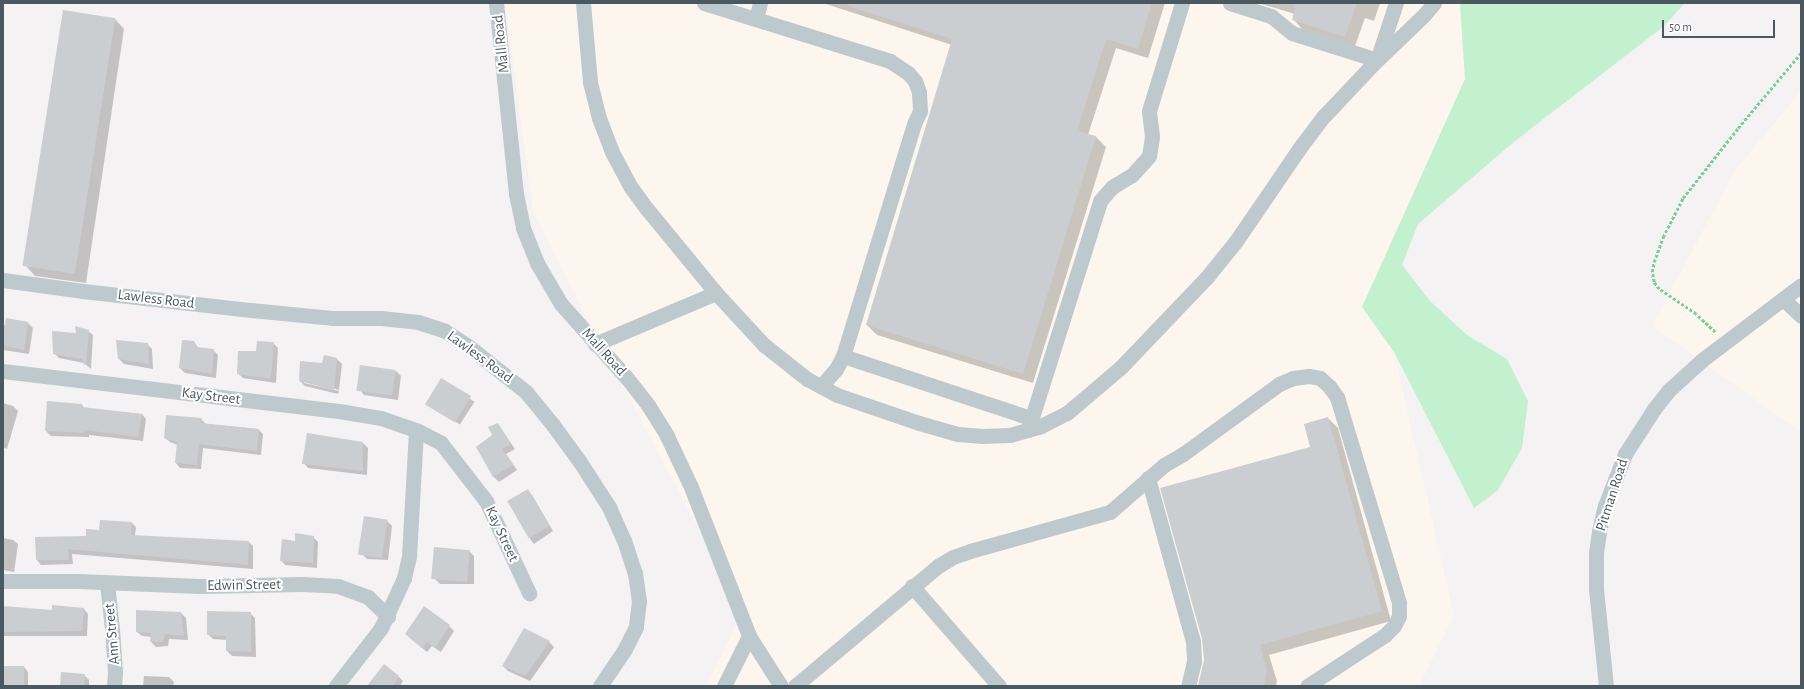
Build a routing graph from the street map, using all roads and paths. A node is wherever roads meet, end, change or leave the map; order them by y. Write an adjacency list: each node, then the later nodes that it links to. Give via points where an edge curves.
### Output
1 (496, 3): 18 (street, Mall Road, via 516,194 523,228 537,263 561,304)
2 (583, 3): 14 (street, via 590,82 599,118 612,152 630,186)
3 (704, 3): 9 (street)
4 (760, 3): 9 (street)
5 (1182, 3): 22 (street, via 1149,111 1152,136 1149,156 1132,175 1112,187 1100,201)
6 (1230, 3): 11 (street, via 1271,16 1292,33)
7 (1396, 3): 11 (street)
8 (1434, 3): 11 (street)
9 (756, 19): 19 (street, via 890,61 908,73 920,92 920,111)
10 (1801, 53): 17 (path, via 1683,198 1663,237 1654,262 1652,272 1659,289 1696,314)
11 (1377, 60): 22 (street, via 1311,132 1236,242 1186,300 1121,367 1067,413 1041,426)
12 (3, 280): 34 (street, Lawless Road, via 266,312 418,322 445,331 468,346 526,392 553,425 609,506 624,540 635,573 639,601 636,627 625,649)
13 (1801, 285): 15 (street, Pitman Road)
14 (716, 293): 18 (street); 21 (street, via 764,345)
15 (1783, 299): 16 (street); 17 (street, Pitman Road)
16 (1801, 316)
17 (1724, 343): 40 (street, Pitman Road, via 1679,381 1654,409 1625,454 1609,493 1596,553 1596,589)
18 (596, 344): 30 (street, Mall Road, via 648,405 667,436 691,487)
19 (843, 356): 21 (street, via 836,369); 22 (street)
20 (3, 371): 23 (street, Kay Street, via 339,411 381,418)
21 (821, 386): 22 (street, via 873,409 958,434 1010,435)
22 (1030, 424)
23 (416, 430): 28 (street, Kay Street, via 441,443 486,500); 29 (street, via 408,556 404,578)
24 (1148, 478): 27 (street, via 1110,512 953,557); 38 (street, via 1193,641 1194,661); 39 (street, via 1279,384 1293,378 1309,376 1320,378 1330,386 1337,397 1399,603 1399,616 1385,636)
25 (3, 581): 26 (street, Edwin Street)
26 (107, 583): 29 (street, Edwin Street, via 338,586 368,597); 32 (street, Ann Street)
27 (912, 586): 36 (street); 37 (street)
28 (529, 593)
29 (388, 616): 33 (street, via 382,628)
30 (749, 636): 31 (street, Mall Road); 35 (street)
31 (778, 685)
32 (114, 686)
33 (336, 686)
34 (600, 686)
35 (724, 686)
36 (794, 686)
37 (999, 686)
38 (1188, 686)
39 (1307, 686)
40 (1606, 686)

